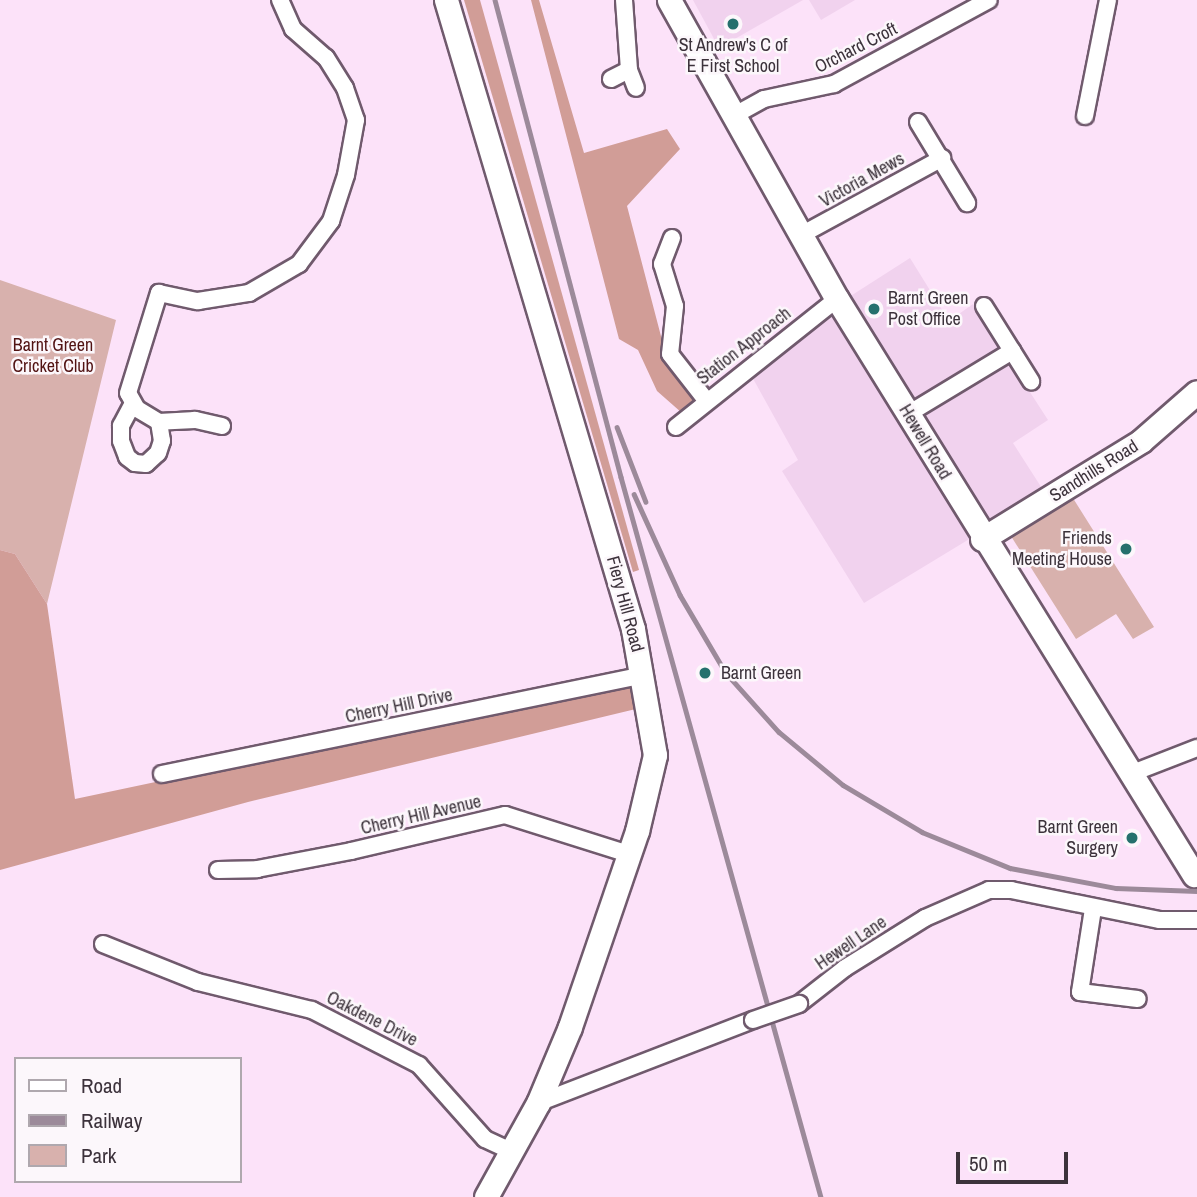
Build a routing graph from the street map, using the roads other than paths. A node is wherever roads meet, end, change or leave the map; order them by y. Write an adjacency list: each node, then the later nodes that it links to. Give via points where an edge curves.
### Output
1 (280, 0): 23 (street, via 293,29 326,58 345,88 356,120 346,175 331,221 299,264 249,293 198,301 159,293 131,376 128,393)
2 (446, 0): 29 (street, Fiery Hill Road, via 603,522)
3 (624, 0): 7 (street)
4 (669, 0): 10 (street, Hewell Road)
5 (989, 0): 10 (street, Orchard Croft, via 834,84 764,99)
6 (1108, 0): 11 (street)
7 (629, 70): 8 (street); 9 (street)
8 (611, 79)
9 (636, 88)
10 (735, 115): 15 (street, Hewell Road)
11 (1085, 116)
12 (918, 122): 13 (street)
13 (942, 158): 14 (street); 15 (street, Victoria Mews)
14 (967, 203)
15 (801, 235): 17 (street, Hewell Road)
16 (672, 238): 22 (street, via 662,264 675,306 670,354)
17 (838, 299): 22 (street, Station Approach); 24 (street, Hewell Road)
18 (984, 306): 19 (street)
19 (1012, 351): 20 (street); 24 (street)
20 (1031, 381)
21 (1197, 392): 28 (street, Sandhills Road, via 1142,441)
22 (706, 400): 27 (street, Station Approach)
23 (132, 405): 25 (street); 25 (street, via 121,426 121,442 135,463 146,464 158,453 162,441)
24 (908, 414): 28 (street, Hewell Road)
25 (159, 422): 26 (street, via 195,420)
26 (222, 426)
27 (676, 427)
28 (982, 539): 32 (street, Hewell Road)
29 (643, 675): 31 (street, Cherry Hill Drive); 33 (street, Fiery Hill Road, via 655,755)
30 (1197, 748): 32 (street)
31 (162, 774)
32 (1130, 774): 35 (street, Hewell Road)
33 (629, 854): 34 (street, Cherry Hill Avenue, via 505,815 351,851 257,869); 40 (street, Fiery Hill Road)
34 (218, 870)
35 (1194, 875)
36 (1093, 909): 37 (street, Hewell Lane, via 1160,920); 39 (street, via 1080,992); 40 (street, Hewell Lane, bridge, via 1011,890 978,893 864,956 799,1004)
37 (1197, 920)
38 (103, 944): 41 (street, Oakdene Drive, via 198,982 313,1010 345,1026 435,1077 485,1139)
39 (1138, 999)
40 (538, 1103): 41 (street, Fiery Hill Road)
41 (513, 1152): 42 (street, Fiery Hill Road)
42 (486, 1197)

